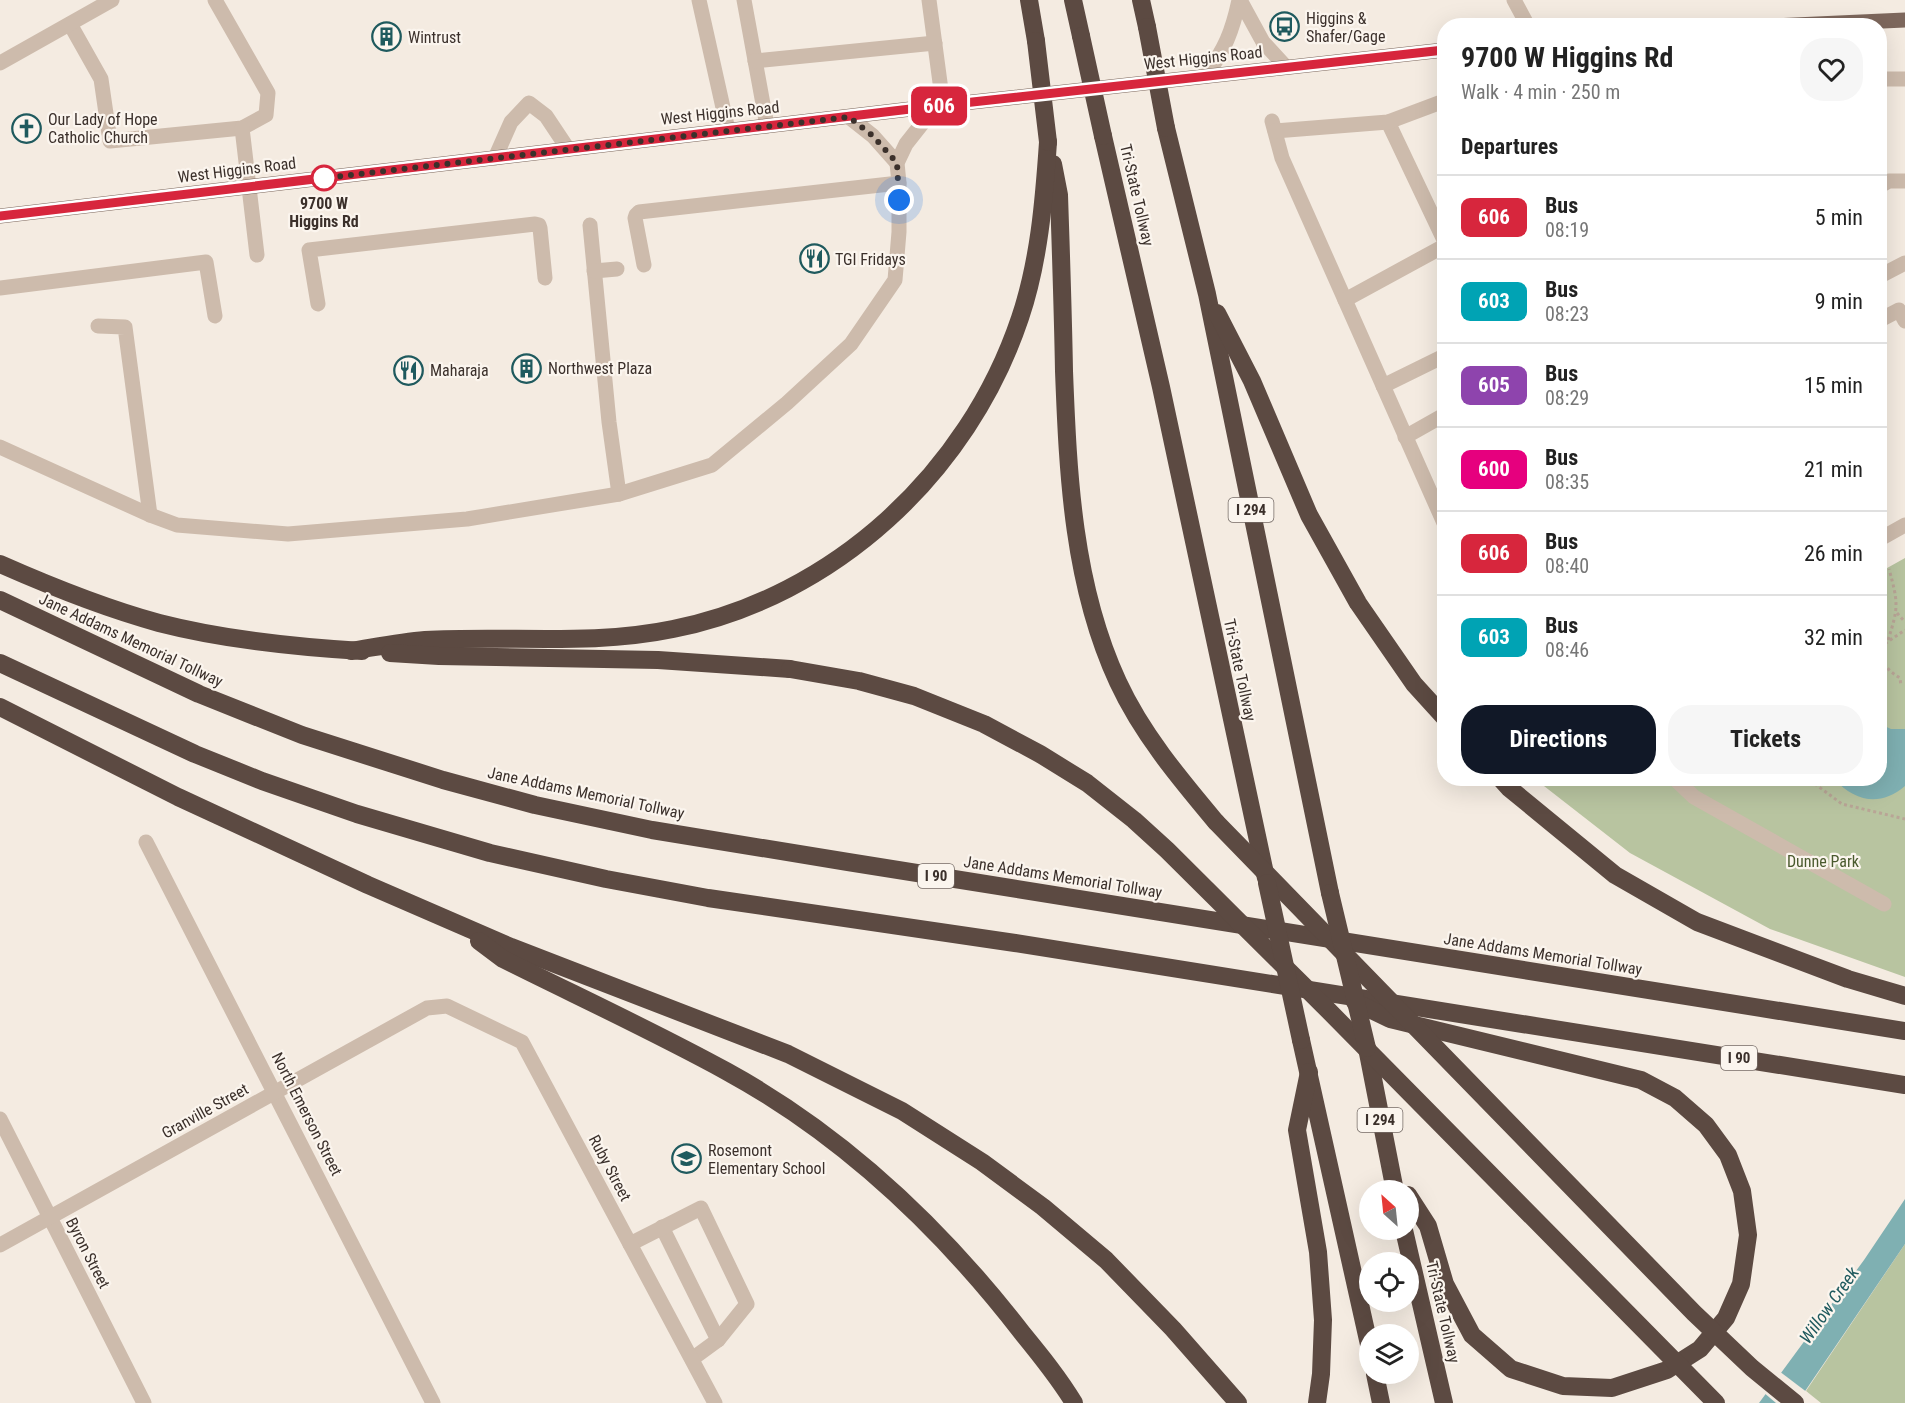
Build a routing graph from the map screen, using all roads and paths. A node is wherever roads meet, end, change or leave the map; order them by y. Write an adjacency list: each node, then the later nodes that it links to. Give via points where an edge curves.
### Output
1 (112, 0): 14 (street)
2 (215, 0): 28 (street, via 268,93 266,115)
3 (699, 0): 29 (street)
4 (744, 0): 17 (street)
5 (929, 0): 15 (street)
6 (1029, 0): 30 (highway, bridge)
7 (1073, 0): 91 (highway, Tri-State Tollway, bridge)
8 (1141, 0): 50 (highway, I 294, bridge, via 1166,128)
9 (1239, 0): 19 (street, via 1263,42); 20 (street, via 1226,45)
10 (1514, 0): 11 (street)
11 (1524, 18)
12 (1905, 20): 13 (main road)
13 (1887, 21)
14 (70, 24): 18 (street); 28 (street, via 101,79 110,141)
15 (935, 43): 17 (street); 24 (street)
16 (1437, 51): 19 (main road, West Higgins Road)
17 (755, 61): 27 (street)
18 (0, 63)
19 (1286, 67): 20 (main road, West Higgins Road)
20 (1206, 76): 24 (main road, West Higgins Road)
21 (1887, 79): 22 (street)
22 (1905, 79)
23 (1437, 104): 26 (street)
24 (940, 106): 25 (main road, West Higgins Road); 33 (street, via 906,144)
25 (849, 117): 27 (main road, West Higgins Road); 33 (street)
26 (1388, 122): 40 (street); 51 (street, via 1273,126 1282,158)
27 (767, 126): 29 (main road, West Higgins Road)
28 (242, 128): 37 (street)
29 (728, 130): 31 (main road, West Higgins Road)
30 (1048, 142): 74 (highway, via 1036,252 1020,317 1002,364 974,418 941,465 906,504 863,541 774,596 722,617 672,629 620,637 424,640); 117 (highway, bridge, via 1059,195 1067,442 1076,534 1098,630 1118,682 1150,738 1216,822 1292,902 1694,1313)
31 (568, 149): 32 (main road, West Higgins Road); 32 (street, via 528,97 511,122)
32 (495, 158): 37 (main road, West Higgins Road)
33 (897, 163): 36 (street)
34 (1905, 181): 35 (street)
35 (1887, 182)
36 (899, 183): 44 (street, via 639,212 636,218); 62 (street, via 895,280 851,344 788,403 712,465)
37 (249, 186): 38 (main road, West Higgins Road); 42 (street)
38 (0, 216)
39 (590, 225): 46 (street)
40 (1437, 225)
41 (1437, 250): 51 (street)
42 (257, 255)
43 (1905, 263): 47 (street)
44 (644, 265)
45 (617, 269): 46 (street)
46 (594, 272): 62 (street)
47 (1887, 272)
48 (545, 278): 52 (street, via 540,228 535,224 309,250)
49 (0, 288): 53 (street, via 206,262)
50 (1206, 294): 79 (highway, via 1252,381 1309,515 1352,593 1414,684); 95 (highway, I 294, bridge)
51 (1345, 300): 58 (street)
52 (318, 304)
53 (215, 316)
54 (1887, 316): 55 (street, via 1899,310)
55 (1905, 321)
56 (98, 326): 64 (street, via 125,327)
57 (1437, 359): 58 (street)
58 (1383, 386): 60 (street)
59 (1437, 420): 60 (street)
60 (1405, 437): 63 (street)
61 (0, 447): 64 (street)
62 (619, 494): 64 (street, via 467,519 288,534 177,525)
63 (1437, 508)
64 (150, 515)
65 (1905, 525): 66 (street)
66 (1887, 535)
67 (0, 564): 74 (highway, via 99,605 159,623 227,637)
68 (1889, 569): 70 (path)
69 (0, 600): 90 (highway, Jane Addams Memorial Tollway / I 90, via 199,694 302,735 535,805 652,830 814,857)
70 (1897, 613): 71 (path); 73 (path)
71 (1905, 622)
72 (1905, 630): 73 (path)
73 (1888, 640)
74 (351, 651): 116 (highway, bridge, via 657,660 790,669 914,696 984,724 1040,754 1087,783 1134,820 1200,882)
75 (0, 663): 87 (highway, I 90, via 262,781 490,853 708,898)
76 (1887, 669): 77 (path, via 1900,678)
77 (1901, 686)
78 (0, 707): 86 (highway, via 178,797)
79 (1437, 709)
80 (1507, 786): 88 (highway, via 1615,875 1697,922 1848,979)
81 (1683, 786): 85 (street, via 1694,796)
82 (1819, 786): 83 (path, via 1842,804)
83 (1905, 819)
84 (147, 842): 93 (street, North Emerson Street)
85 (1884, 904)
86 (455, 924): 111 (highway, via 503,959 727,1071 808,1123 901,1197 988,1287); 112 (highway, via 788,1054 902,1111 982,1162 1106,1260)
87 (1337, 994): 92 (highway, I 90); 98 (highway, via 1390,1019 1641,1080 1676,1098 1706,1125 1728,1155 1742,1191 1748,1235 1741,1284 1726,1318 1700,1349 1667,1370 1612,1388 1563,1386 1511,1369 1472,1335 1445,1284 1428,1226)
88 (1905, 996)
89 (426, 1008): 93 (street, Granville Street); 102 (street, Ruby Street, via 447,1006 522,1042)
90 (1905, 1031)
91 (1309, 1072): 104 (highway, Tri-State Tollway); 113 (highway, via 1297,1130 1318,1252 1323,1320)
92 (1905, 1084)
93 (276, 1092): 99 (street, Granville Street); 109 (street, North Emerson Street)
94 (0, 1119): 99 (street, Byron Street)
95 (1388, 1162): 96 (highway, I 294); 97 (highway)
96 (1392, 1180)
97 (1399, 1180)
98 (1419, 1212)
99 (50, 1218): 103 (street, Granville Street); 108 (street, Byron Street)
100 (662, 1227): 102 (street); 105 (street); 105 (street, via 701,1208 747,1304)
101 (1406, 1240): 115 (highway, Tri-State Tollway)
102 (630, 1244): 106 (street, Ruby Street)
103 (0, 1245)
104 (1364, 1324)
105 (718, 1340): 106 (street)
106 (692, 1359): 110 (street, Ruby Street)
107 (1377, 1384): 114 (highway)
108 (144, 1403)
109 (433, 1403)
110 (715, 1403)
111 (1074, 1403)
112 (1238, 1403)
113 (1317, 1403)
114 (1382, 1403)
115 (1444, 1403)
116 (1716, 1403)
117 (1795, 1403)

